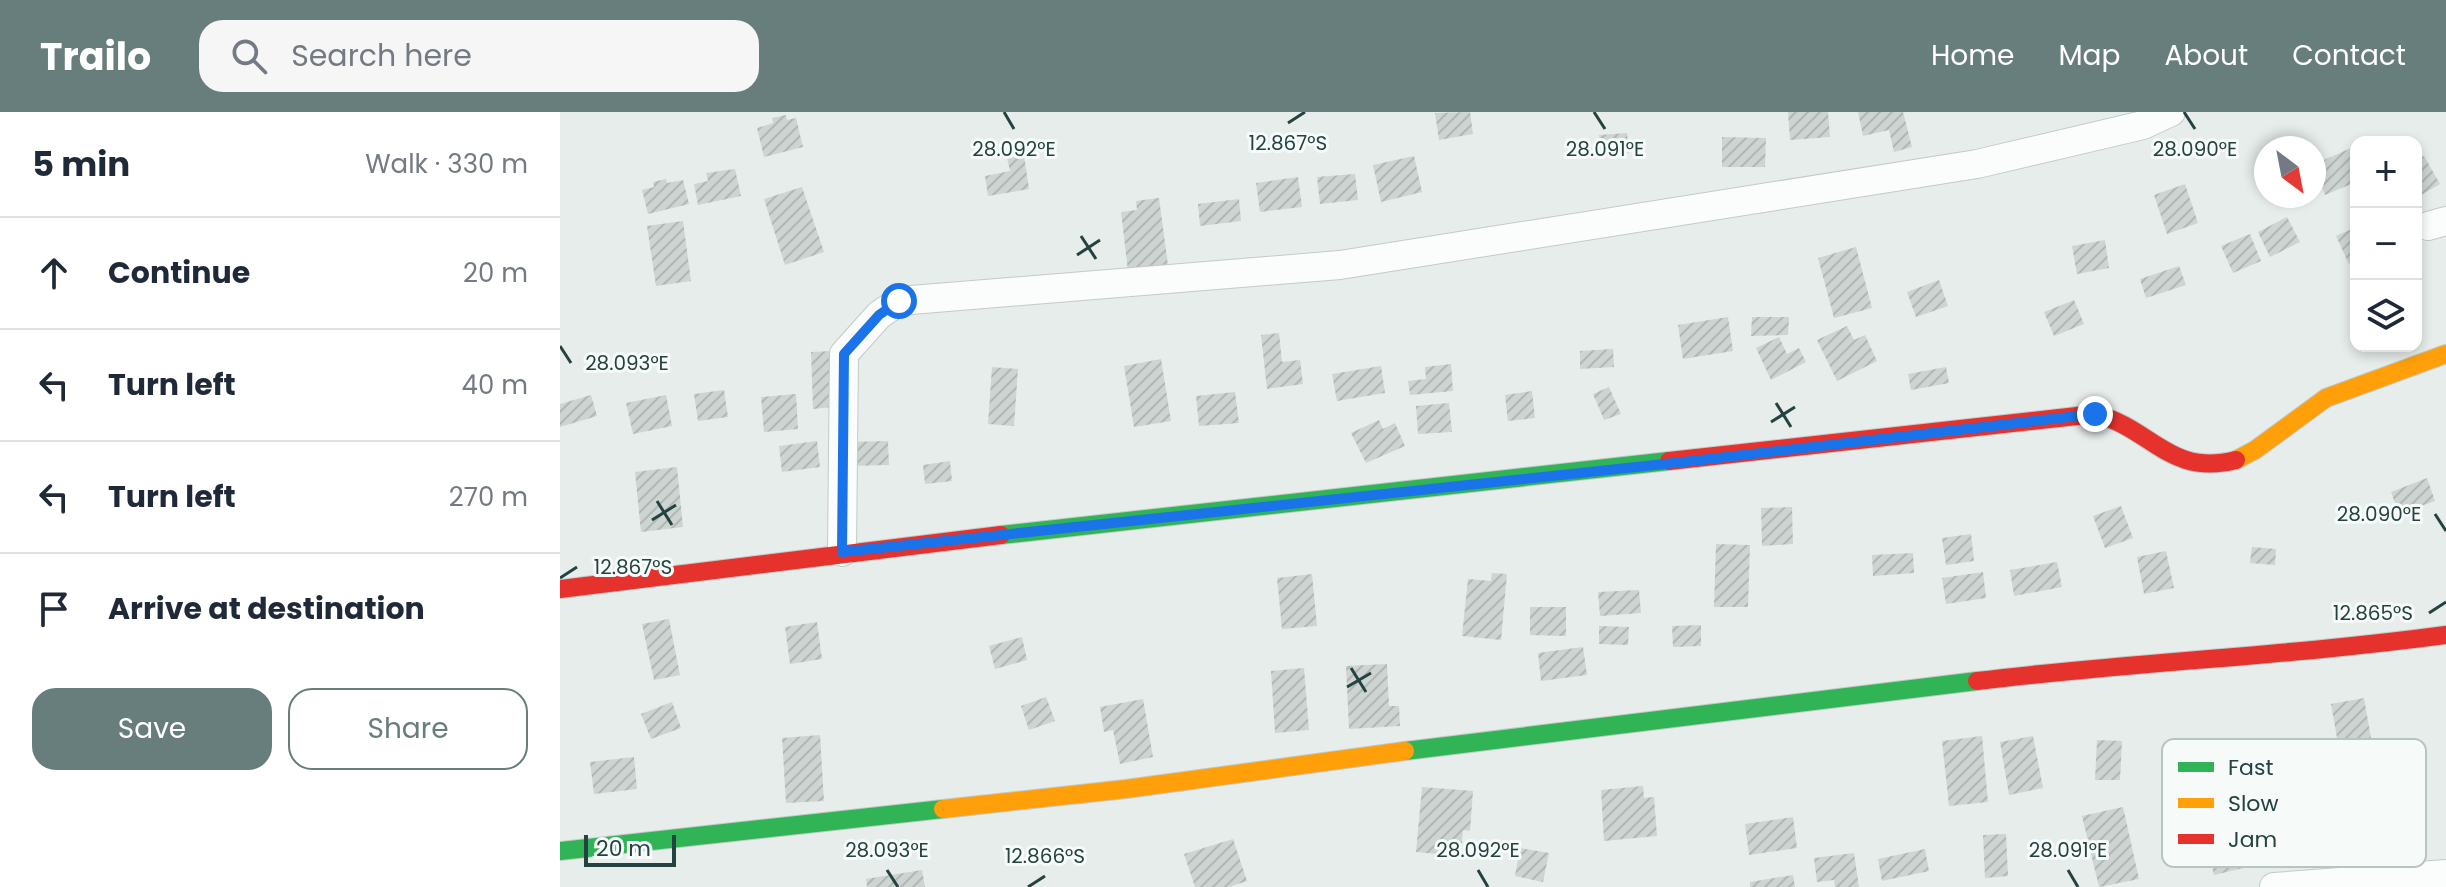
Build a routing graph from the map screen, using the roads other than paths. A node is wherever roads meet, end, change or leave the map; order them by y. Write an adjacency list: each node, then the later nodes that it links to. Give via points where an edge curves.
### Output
1 (2171, 112): 3 (street, via 2143,125 1977,164 1340,265 899,301 844,354)
2 (2446, 354): 3 (street, via 2310,406 2261,449 2232,462 2200,465 2169,455 2120,421 2095,414)
3 (842, 552): 4 (street)
4 (560, 589)
5 (2446, 635): 6 (street, via 2094,667 1126,789)
6 (560, 851)
7 (2446, 874): 8 (street)
8 (2274, 887)

